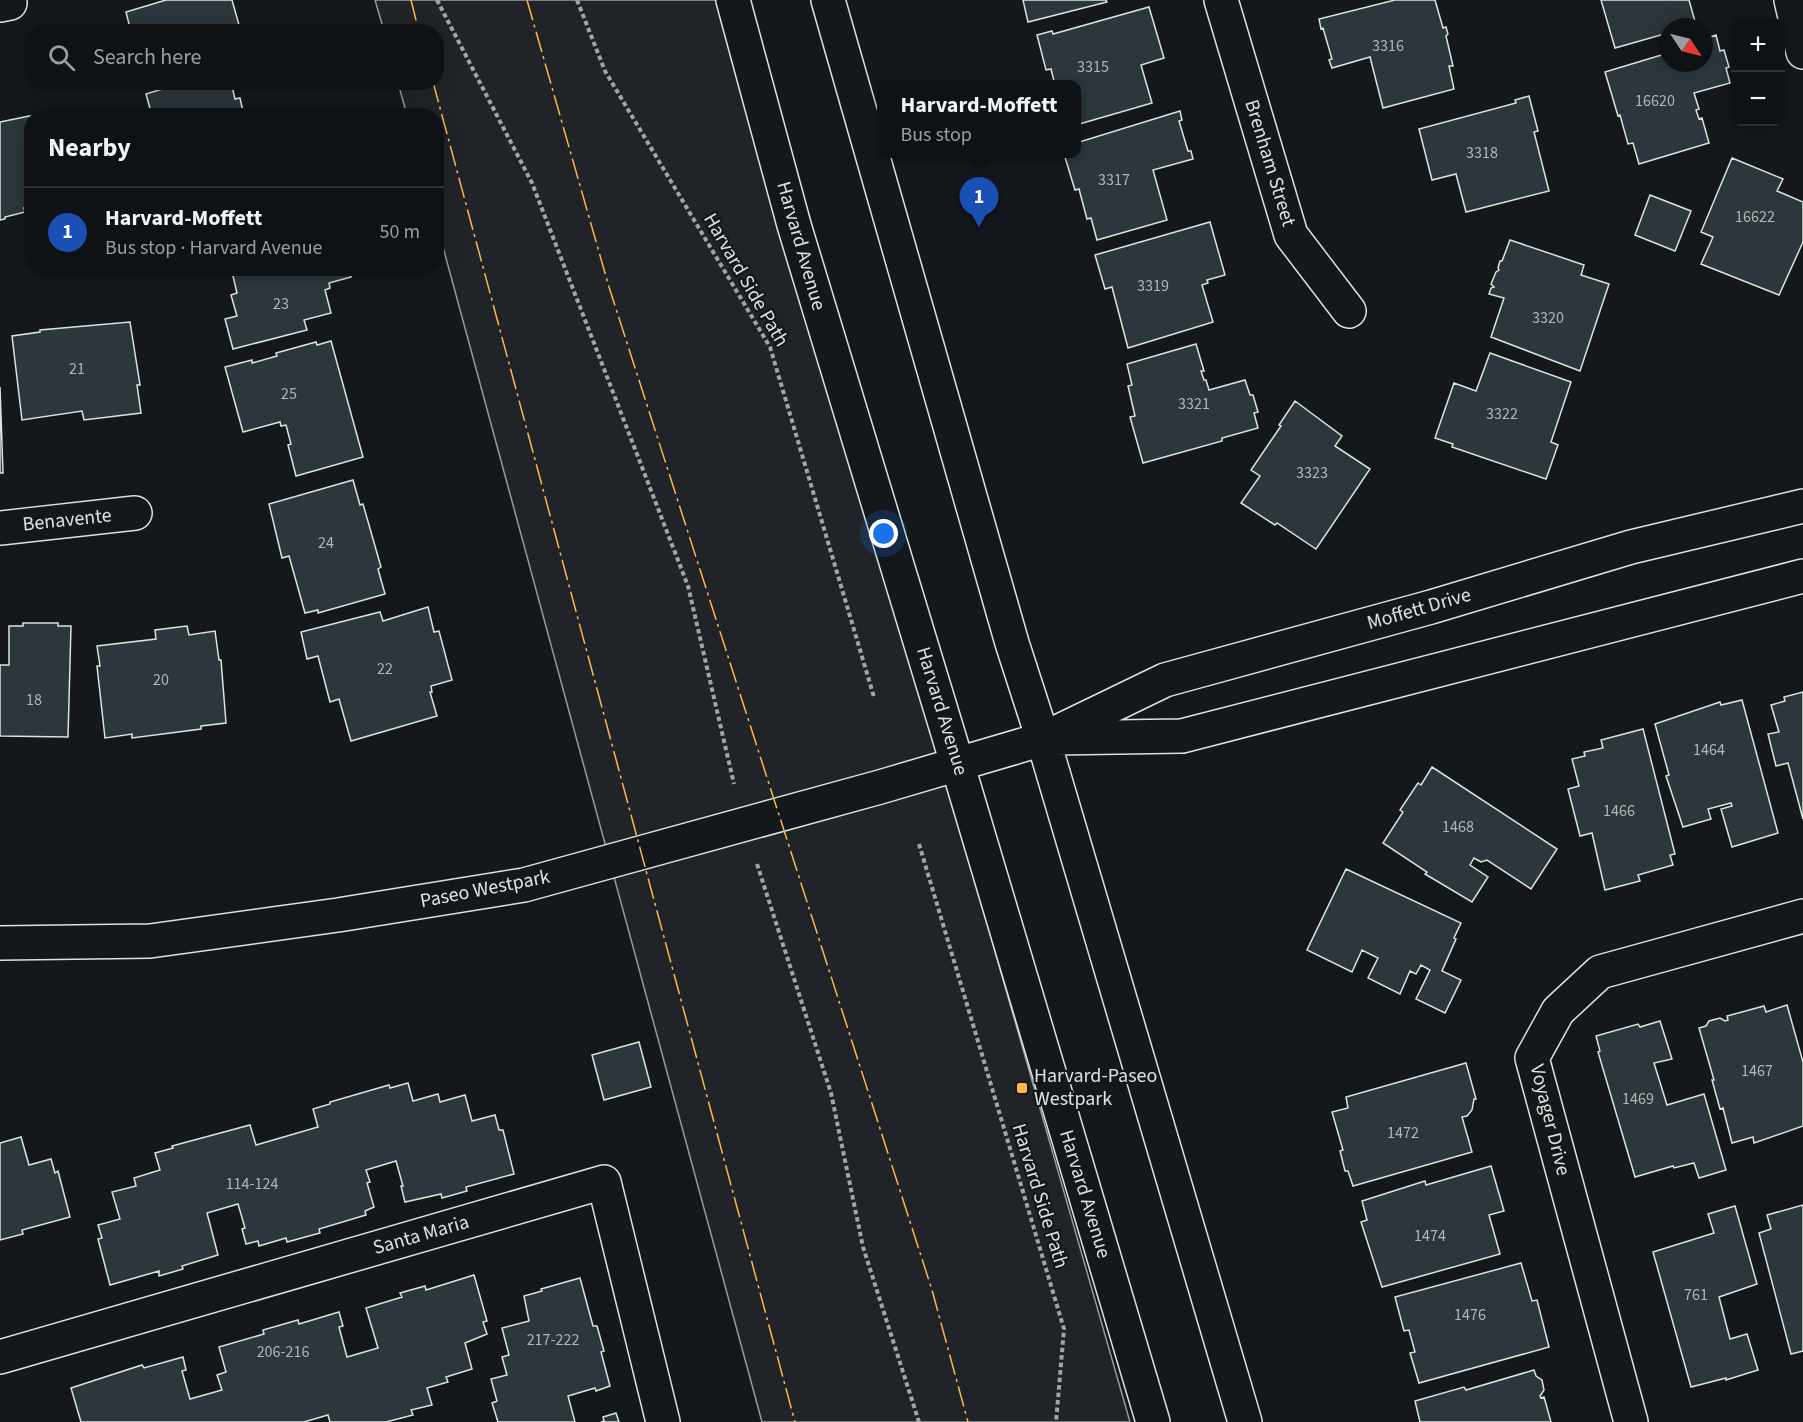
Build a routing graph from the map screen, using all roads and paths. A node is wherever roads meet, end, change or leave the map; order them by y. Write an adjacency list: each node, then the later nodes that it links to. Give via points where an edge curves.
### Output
1 (437, 0): 16 (path, via 532,183 688,586)
2 (577, 0): 13 (path, Harvard Side Path, via 605,71 770,347)
3 (733, 0): 15 (street, Harvard Avenue, via 794,225)
4 (828, 0): 14 (street)
5 (1221, 0): 8 (street, Brenham Street, via 1292,235)
6 (1791, 0): 7 (street)
7 (1803, 52)
8 (1348, 311)
9 (1803, 506): 14 (street, Moffett Drive, via 1631,547 1165,680)
10 (135, 513): 11 (street, Benavente)
11 (0, 528)
12 (1803, 576): 14 (street, Moffett Drive, via 1182,736)
13 (874, 698)
14 (1043, 739): 15 (street, Moffett Drive); 25 (street)
15 (957, 763): 16 (street, Paseo Westpark); 24 (street, Harvard Avenue)
16 (743, 825): 19 (street, Paseo Westpark, via 524,885 338,915 150,941); 22 (path, via 831,1093 863,1247)
17 (919, 844): 23 (path, Harvard Side Path, via 1064,1329)
18 (1803, 916): 26 (street, Voyager Drive, via 1600,972 1558,1011 1532,1058)
19 (0, 943)
20 (0, 1357): 21 (street, Santa Maria, via 604,1182)
21 (663, 1422)
22 (920, 1422)
23 (1056, 1422)
24 (1153, 1422)
25 (1245, 1422)
26 (1630, 1422)

